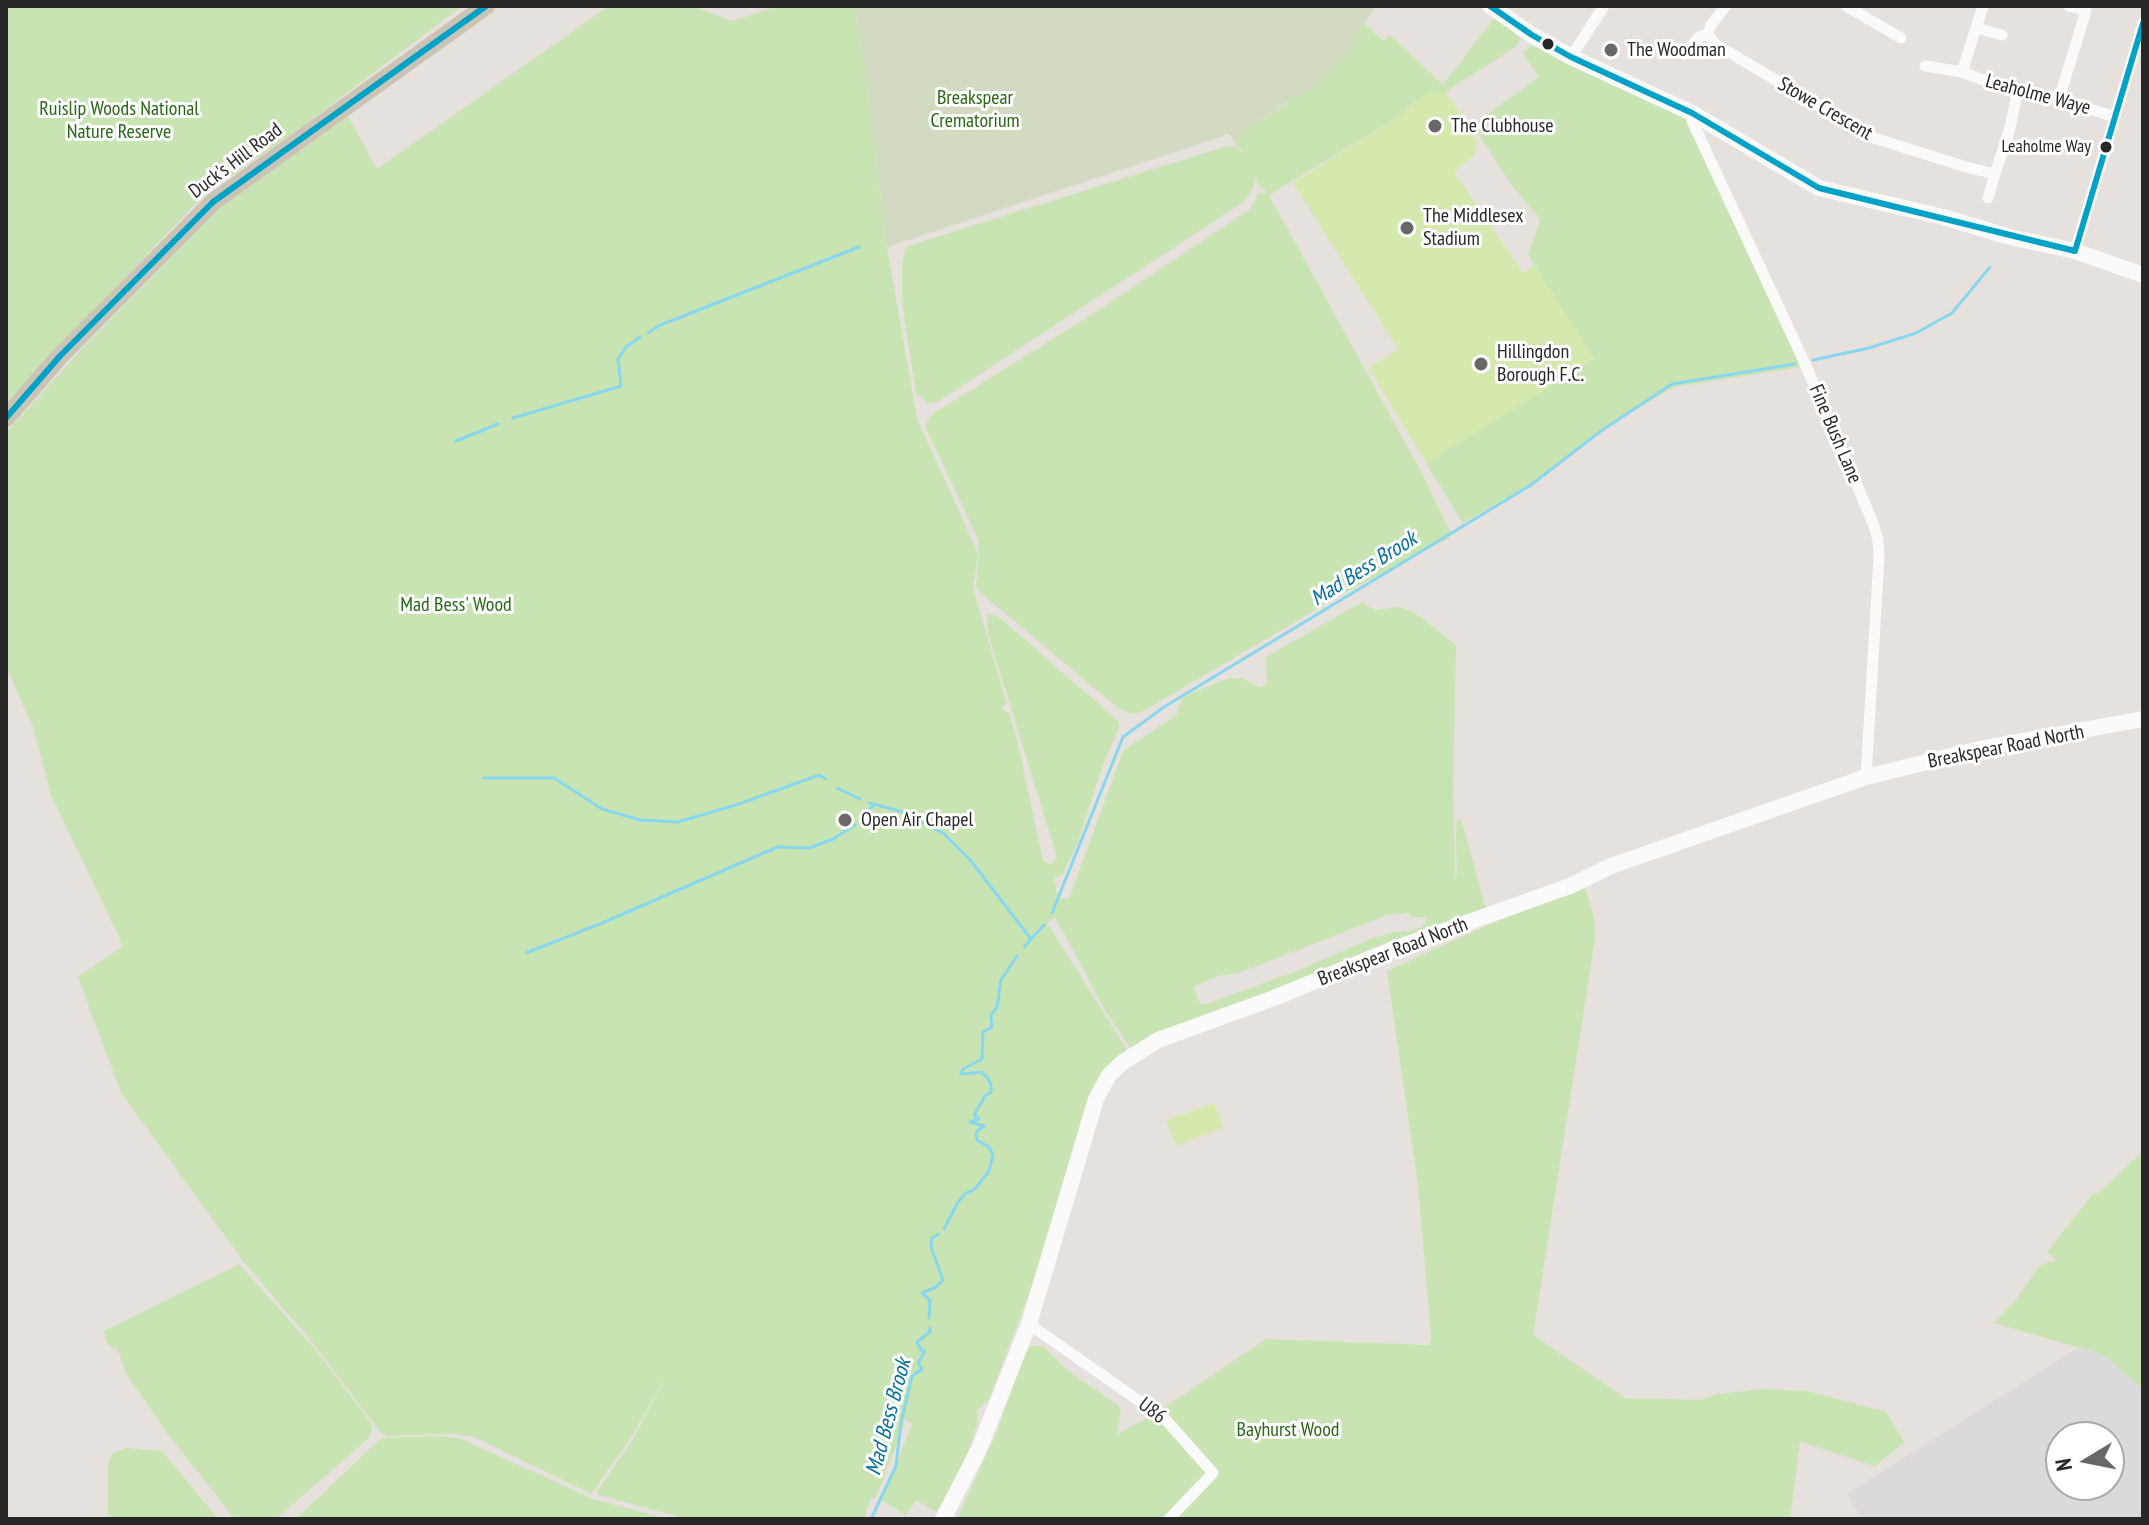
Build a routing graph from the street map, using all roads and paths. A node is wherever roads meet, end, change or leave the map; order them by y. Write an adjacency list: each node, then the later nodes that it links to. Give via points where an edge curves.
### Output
1 (486, 6): 25 (main road, Duck's Hill Road, via 213,202)
2 (1490, 6): 14 (street)
3 (1604, 6): 14 (street)
4 (1726, 6): 10 (street)
5 (1846, 6): 12 (street)
6 (1983, 6): 9 (street, Leaholme Waye)
7 (2069, 6): 18 (street, via 2086,11)
8 (2143, 23): 20 (street)
9 (1976, 28): 11 (street); 16 (street, Leaholme Waye)
10 (1708, 34): 13 (street); 21 (street, Stowe Crescent, via 1715,44 1874,138)
11 (2002, 35)
12 (1901, 38)
13 (1685, 54)
14 (1571, 57): 19 (street)
15 (1925, 66): 16 (street, Leaholme Waye)
16 (1962, 72): 17 (street, Leaholme Waye)
17 (2018, 90): 18 (street, Leaholme Waye); 21 (street)
18 (2059, 99): 20 (street, Leaholme Waye)
19 (1692, 113): 23 (street, via 1819,188); 27 (street, Fine Bush Lane, via 1878,540)
20 (2115, 117): 23 (street)
21 (1995, 174): 22 (street)
22 (1988, 198)
23 (2075, 251): 24 (street)
24 (2143, 275)
25 (6, 418)
26 (2143, 719): 27 (street, Breakspear Road North, via 1984,748)
27 (1866, 777): 28 (street, Breakspear Road North, via 1396,948 1158,1040 1123,1062 1105,1080 1090,1114)
28 (1029, 1324): 29 (street, Breakspear Road North, via 979,1449); 30 (street, U86, via 1165,1419 1213,1473)
29 (943, 1519)
30 (1169, 1519)

